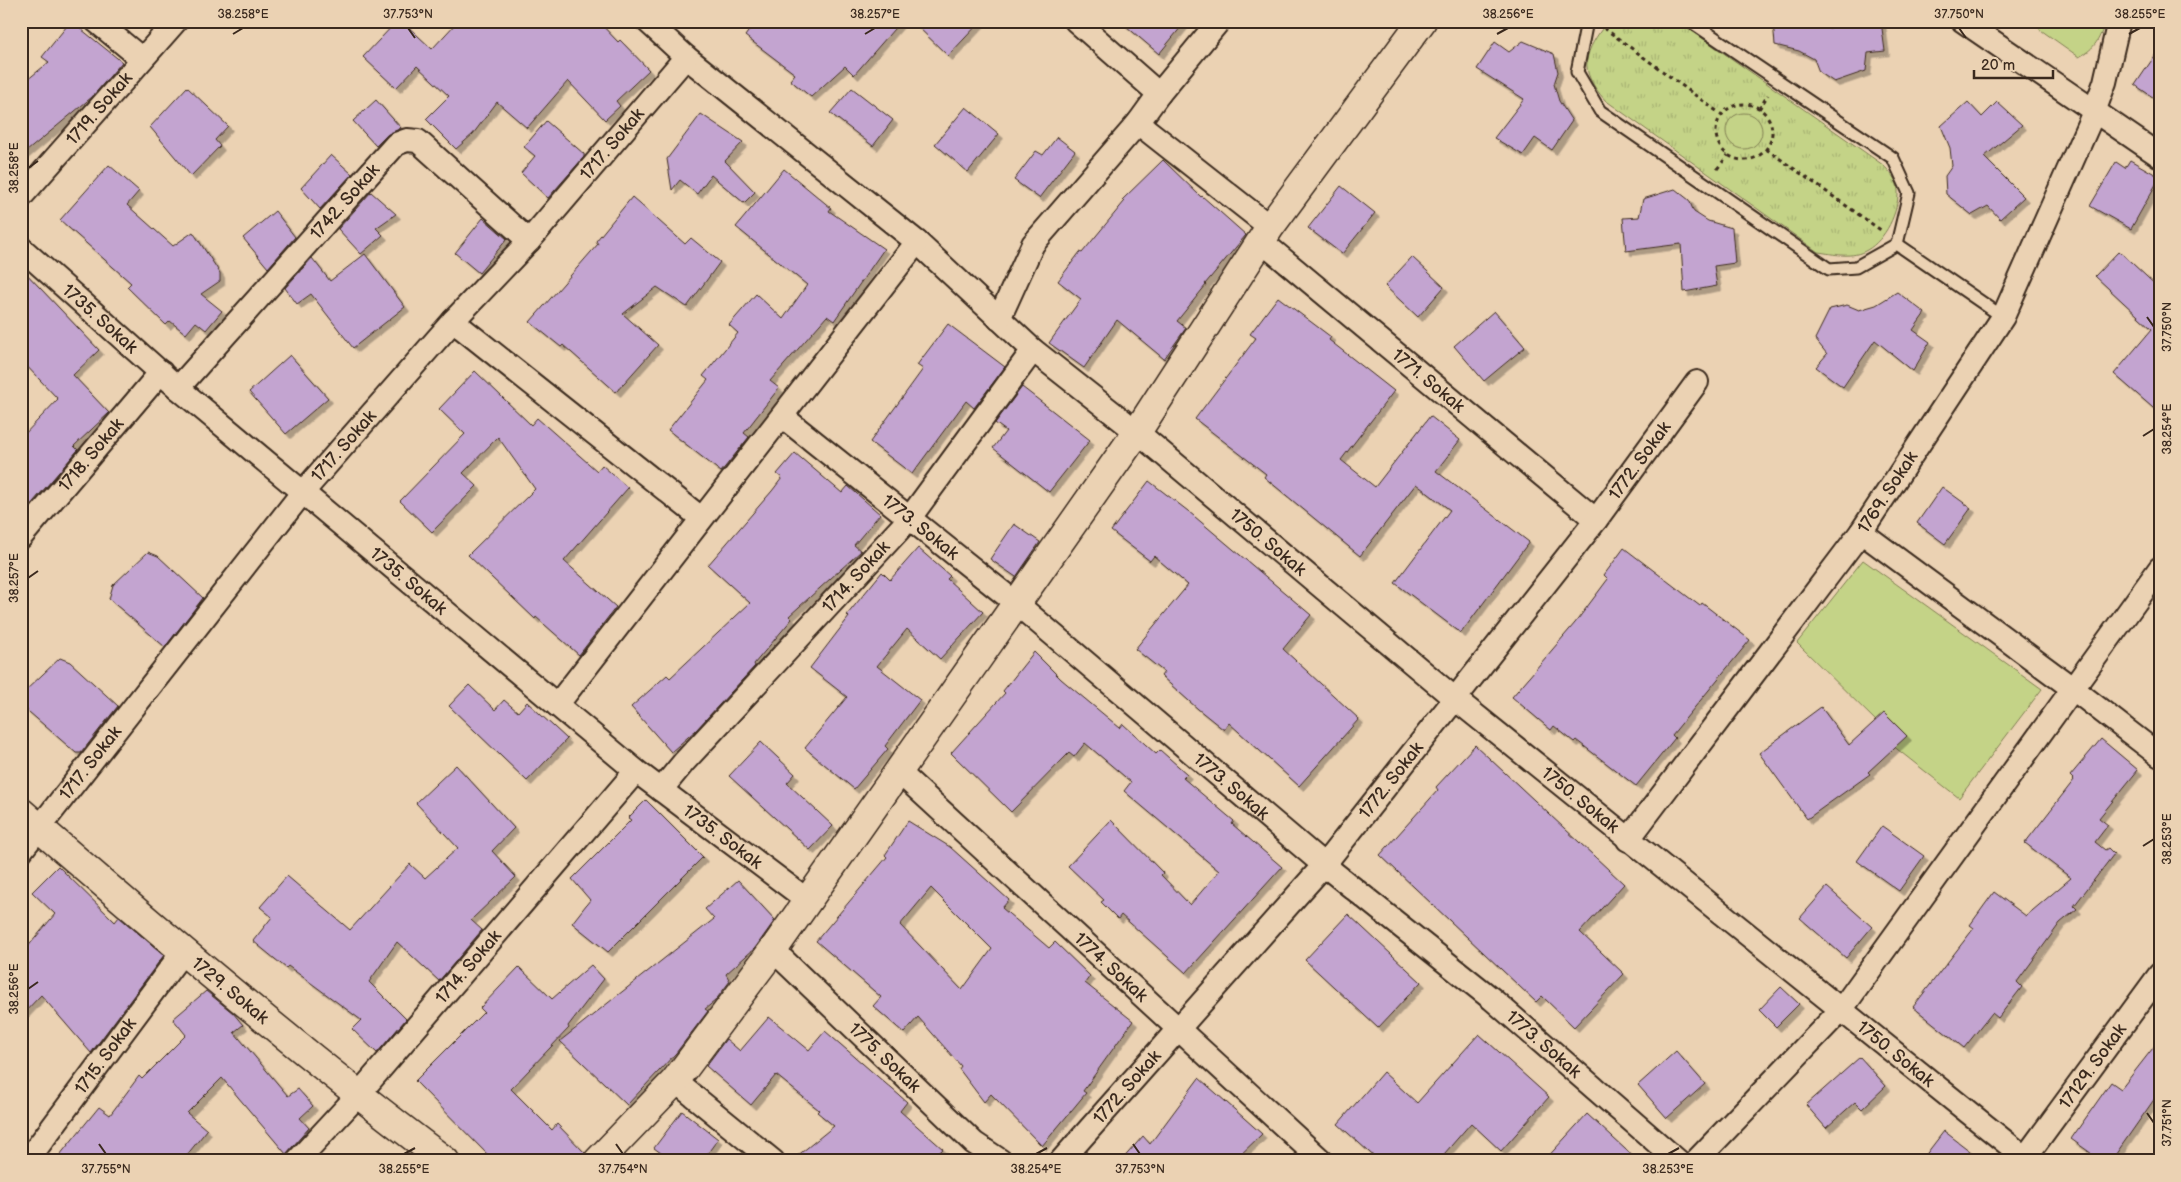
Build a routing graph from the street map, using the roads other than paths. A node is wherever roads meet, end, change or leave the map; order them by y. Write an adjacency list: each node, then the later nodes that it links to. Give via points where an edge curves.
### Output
1 (96, 21): 12 (street)
2 (176, 21): 12 (street, 1719. Sokak)
3 (647, 21): 11 (street, 1750. Sokak)
4 (1076, 21): 13 (street)
5 (1219, 21): 13 (street)
6 (1422, 21): 18 (street)
7 (1587, 21): 21 (lane, via 1577,72 1600,111 1829,269 1856,267)
8 (1690, 21): 21 (lane, via 1893,158 1909,193)
9 (1962, 21): 14 (street)
10 (2119, 21): 14 (street, 1769. Sokak, via 2105,82)
11 (686, 57): 19 (street, 1717. Sokak); 20 (street, 1750. Sokak)
12 (142, 59): 17 (street, 1719. Sokak)
13 (1159, 94): 15 (street)
14 (2094, 112): 16 (street); 23 (street, 1769. Sokak)
15 (1138, 123): 18 (street, 1771. Sokak); 24 (street, via 1033,244)
16 (2160, 156)
17 (21, 197)
18 (1266, 234): 31 (street); 35 (street, 1771. Sokak)
19 (529, 241): 25 (street, 1717. Sokak); 29 (street, 1742. Sokak, via 418,140 396,144)
20 (917, 242): 24 (street, 1750. Sokak); 30 (street)
21 (1897, 244): 23 (lane)
22 (21, 248): 27 (street, 1735. Sokak)
23 (2003, 318): 36 (street, 1769. Sokak)
24 (999, 320): 26 (street, 1750. Sokak)
25 (453, 321): 32 (street, 1717. Sokak); 33 (street)
26 (1033, 350): 31 (street, 1750. Sokak); 34 (street, 1714. Sokak)
27 (161, 372): 29 (street, 1735. Sokak); 37 (street, 1718. Sokak)
28 (1697, 382): 35 (street, 1772. Sokak)
29 (178, 388): 32 (street, 1735. Sokak)
30 (783, 417): 33 (street); 34 (street, 1773. Sokak)
31 (1137, 432): 39 (street); 41 (street, 1750. Sokak)
32 (302, 493): 42 (street, 1735. Sokak); 47 (street, 1717. Sokak)
33 (701, 518): 42 (street)
34 (909, 519): 39 (street, 1773. Sokak); 46 (street, 1714. Sokak)
35 (1596, 520): 41 (street, 1772. Sokak)
36 (1861, 532): 40 (street); 48 (street, 1769. Sokak)
37 (21, 538)
38 (2160, 568): 40 (street)
39 (1018, 604): 45 (street); 50 (street, 1773. Sokak)
40 (2072, 688): 43 (street); 55 (street)
41 (1454, 698): 48 (street, 1750. Sokak); 50 (street, 1772. Sokak)
42 (556, 705): 44 (street, 1735. Sokak)
43 (2160, 756)
44 (636, 771): 46 (street, 1735. Sokak); 58 (street, 1714. Sokak)
45 (899, 772): 51 (street); 56 (street, 1774. Sokak)
46 (661, 790): 51 (street, 1735. Sokak)
47 (30, 819): 49 (street, 1717. Sokak); 52 (street, 1729. Sokak)
48 (1628, 840): 55 (street, 1750. Sokak)
49 (21, 851)
50 (1324, 865): 56 (street, 1772. Sokak); 68 (street, 1773. Sokak, via 1492,999)
51 (808, 900): 53 (street)
52 (184, 950): 58 (street, 1729. Sokak); 60 (street, 1715. Sokak)
53 (773, 950): 57 (street); 65 (street, 1775. Sokak, via 974,1143)
54 (2160, 974): 59 (street, 17129. Sokak)
55 (1841, 1010): 59 (street, 1750. Sokak); 69 (street)
56 (1180, 1030): 66 (street, 1772. Sokak); 67 (street, 1774. Sokak)
57 (675, 1081): 63 (street); 64 (street)
58 (358, 1095): 61 (street, 1714. Sokak); 62 (street, 1729. Sokak)
59 (2027, 1159)
60 (27, 1161)
61 (297, 1161)
62 (445, 1161)
63 (598, 1161)
64 (773, 1161)
65 (1001, 1161)
66 (1061, 1161)
67 (1322, 1161)
68 (1678, 1161)
69 (1696, 1161)

